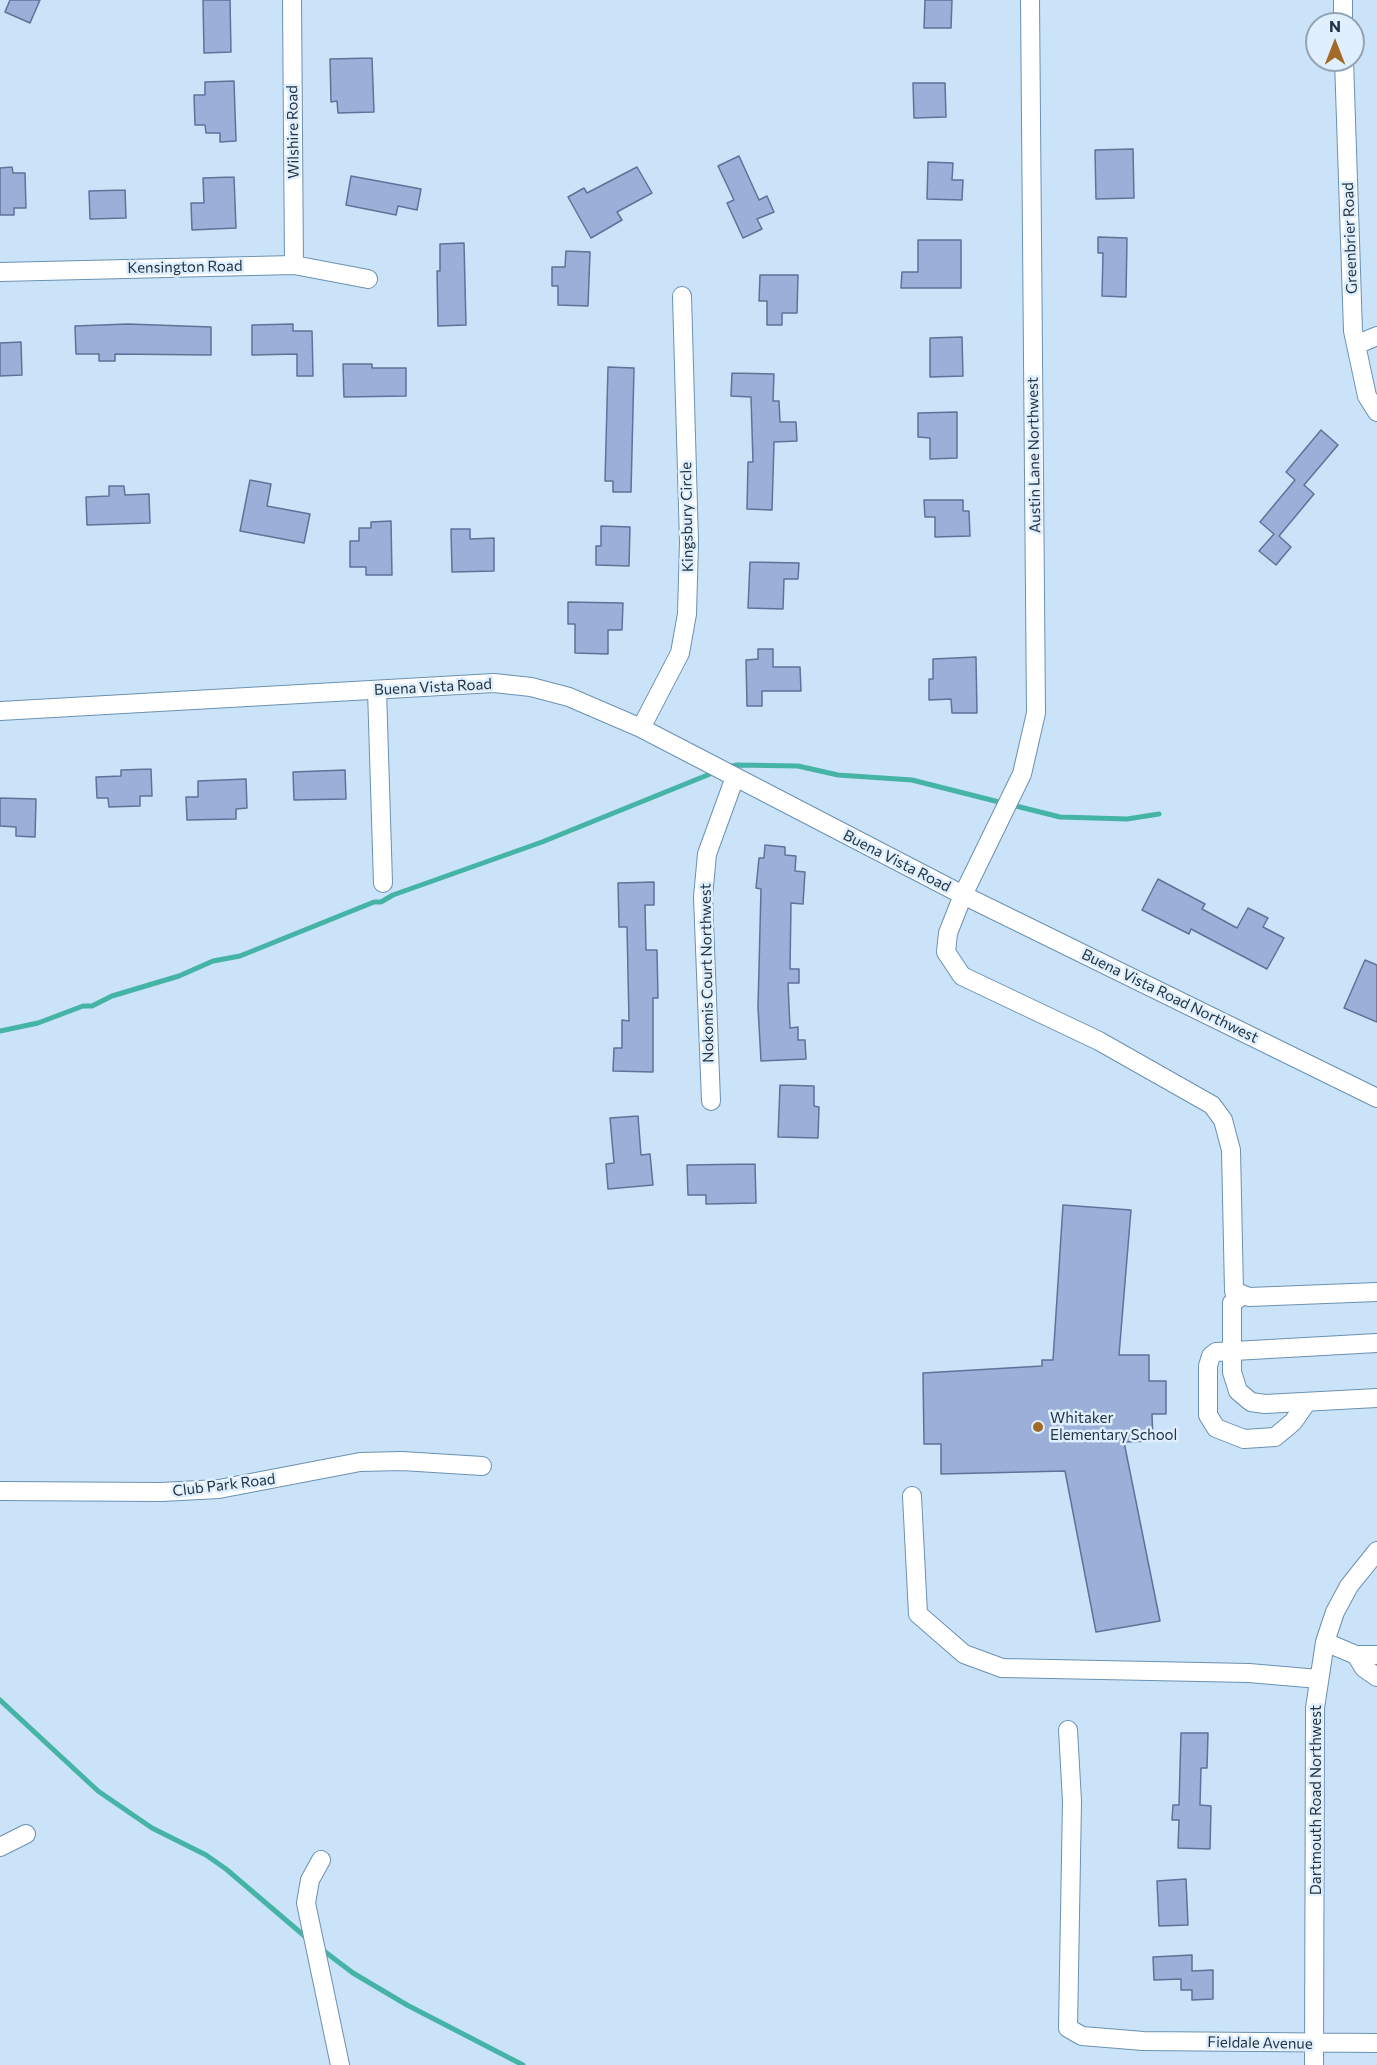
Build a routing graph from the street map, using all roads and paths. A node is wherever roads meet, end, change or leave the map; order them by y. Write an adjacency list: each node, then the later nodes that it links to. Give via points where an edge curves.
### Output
1 (292, 0): 4 (street, Wilshire Road)
2 (1030, 0): 16 (street, Austin Lane Northwest, via 1036,713 1023,774)
3 (1344, 72): 9 (street, Greenbrier Road)
4 (294, 265): 5 (street, Kensington Road); 6 (street, Kensington Road)
5 (0, 272)
6 (368, 279)
7 (682, 296): 13 (street, Kingsbury Circle, via 689,542 687,614 680,652)
8 (1377, 336): 9 (street)
9 (1356, 345): 10 (street, Greenbrier Road, via 1367,396)
10 (1377, 412)
11 (377, 690): 12 (street, Buena Vista Road); 13 (street, Buena Vista Road, via 494,683 531,687 569,697); 15 (street)
12 (0, 711)
13 (641, 728): 14 (street, Buena Vista Road)
14 (735, 777): 16 (street, Buena Vista Road); 18 (street, Nokomis Court Northwest, via 707,854 703,897)
15 (383, 883)
16 (963, 895): 17 (street, Buena Vista Road Northwest); 20 (street, Austin Lane Northwest, via 948,933 946,952 962,976 1099,1041 1212,1105 1223,1120 1231,1150 1234,1291)
17 (1377, 1098)
18 (711, 1101)
19 (1377, 1292): 20 (street)
20 (1242, 1296): 22 (street, via 1232,1303)
21 (1377, 1343): 22 (street)
22 (1232, 1351): 24 (street, via 1232,1372 1238,1390 1251,1402); 24 (street, via 1216,1352 1208,1366 1208,1415 1216,1428 1244,1439 1275,1437)
23 (1377, 1398): 24 (street)
24 (1316, 1401)
25 (483, 1467): 26 (street, Club Park Road, via 360,1462 219,1488 161,1492)
26 (0, 1491)
27 (912, 1497): 33 (street, via 918,1614 964,1653 1002,1668 1249,1673)
28 (1377, 1551): 29 (street, Dartmouth Road Northwest, via 1349,1586)
29 (1325, 1642): 30 (street); 33 (street, Dartmouth Road Northwest)
30 (1356, 1655): 31 (street); 32 (street, via 1364,1668)
31 (1377, 1655)
32 (1377, 1677)
33 (1319, 1679): 38 (street, Dartmouth Road Northwest, via 1314,1778)
34 (1068, 1730): 38 (street, Fieldale Avenue, via 1072,1813 1068,2028 1082,2036 1143,2041)
35 (26, 1834): 36 (street)
36 (0, 1846)
37 (321, 1860): 40 (street, via 310,1880 306,1903)
38 (1314, 2043): 39 (street, Fieldale Avenue); 41 (street, Dartmouth Road Northwest)
39 (1377, 2043)
40 (340, 2065)
41 (1314, 2065)

